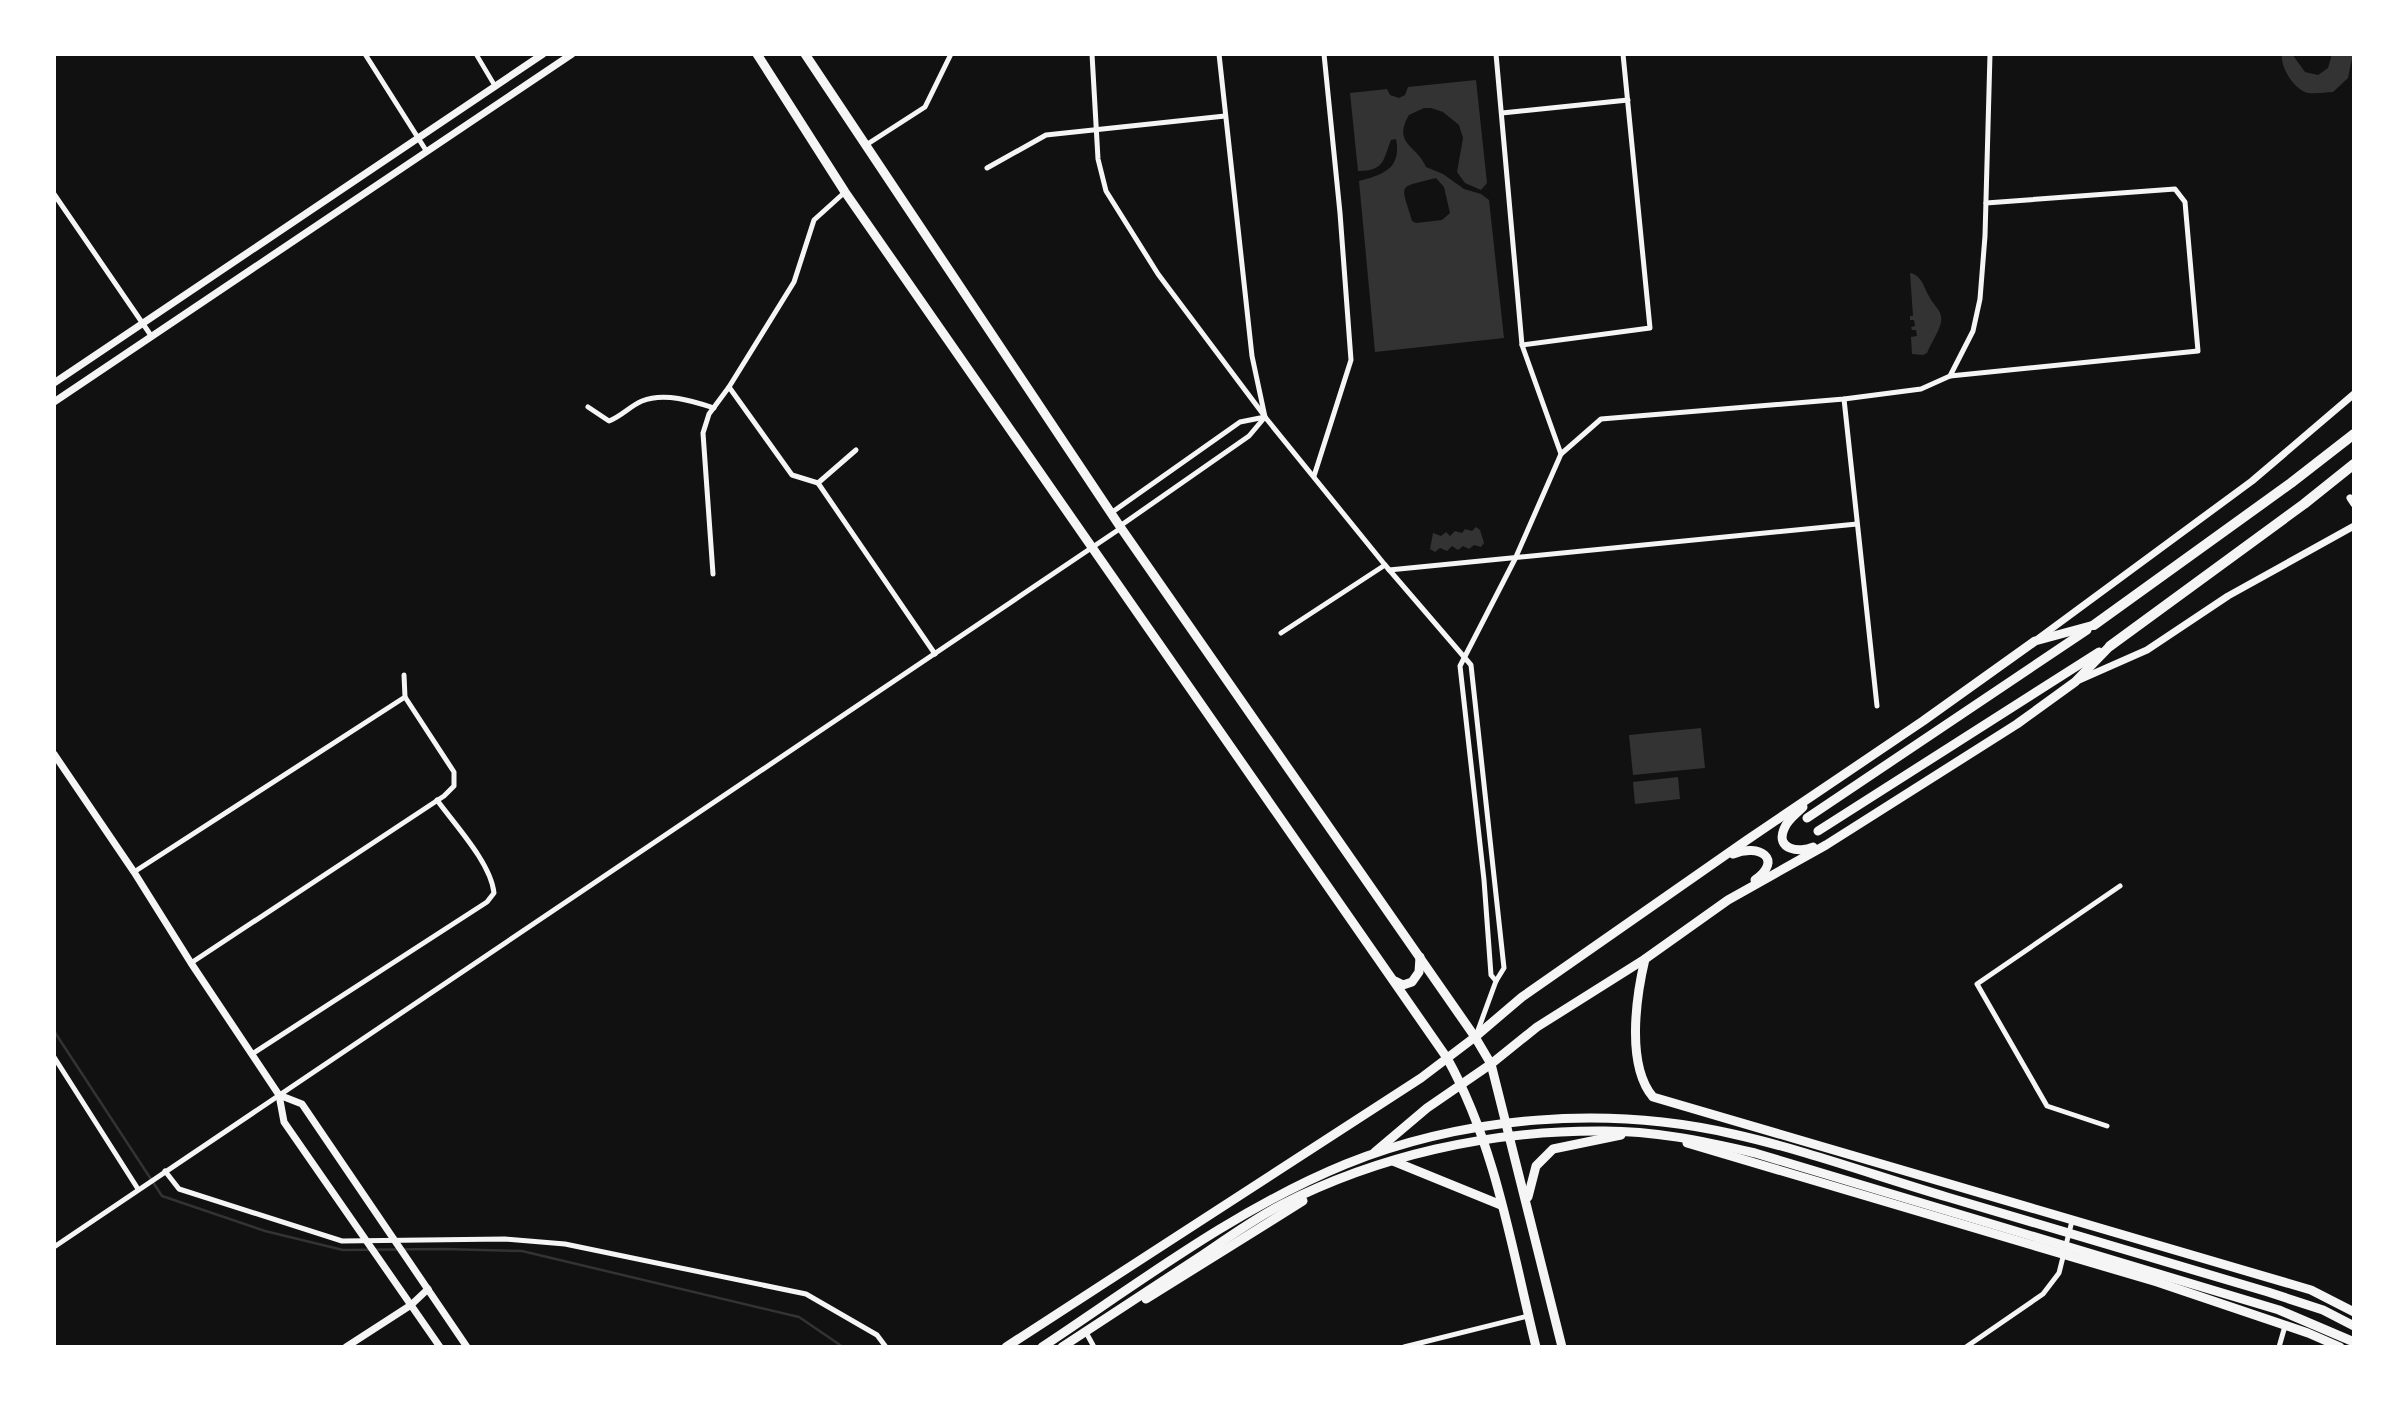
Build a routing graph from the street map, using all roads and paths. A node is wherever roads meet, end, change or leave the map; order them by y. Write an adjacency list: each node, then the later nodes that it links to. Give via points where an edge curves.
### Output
1 (365, 54): 19 (street)
2 (476, 54): 14 (street)
3 (543, 54): 14 (street)
4 (572, 54): 21 (street)
5 (757, 54): 23 (main road)
6 (805, 54): 20 (main road)
7 (951, 54): 20 (street, via 925,107)
8 (1092, 54): 18 (street)
9 (1219, 54): 17 (street)
10 (1324, 54): 44 (street, via 1351,360)
11 (1496, 54): 16 (street)
12 (1623, 54): 15 (street)
13 (1990, 54): 25 (street)
14 (495, 86): 19 (street)
15 (1628, 100): 16 (street); 28 (street, via 1650,328)
16 (1502, 113): 28 (street)
17 (1225, 116): 18 (street); 37 (street, via 1252,356)
18 (1096, 130): 22 (street, via 1046,135); 37 (street, via 1106,191 1158,274)
19 (418, 138): 21 (street); 26 (street)
20 (866, 145): 46 (main road)
21 (426, 152): 27 (street)
22 (987, 168)
23 (845, 192): 31 (street, via 814,220 794,282); 50 (main road)
24 (54, 194): 26 (street)
25 (1986, 203): 29 (street, via 1976,321); 29 (street, via 2175,189 2185,202 2198,351)
26 (142, 324): 27 (street); 30 (street)
27 (152, 337): 34 (street)
28 (1522, 345): 42 (street)
29 (1950, 376): 33 (street, via 1921,389)
30 (54, 383)
31 (729, 387): 36 (street); 45 (street, via 792,475)
32 (2354, 394): 38 (street)
33 (1844, 398): 42 (street, via 1601,419); 47 (street)
34 (54, 402)
35 (587, 407): 36 (street, via 609,421 643,400 689,400)
36 (714, 408): 53 (street, via 703,433)
37 (1265, 417): 44 (street); 46 (street, via 1240,422); 49 (street, via 1249,436)
38 (2309, 434): 40 (street); 56 (street)
39 (2354, 434): 54 (highway)
40 (2314, 443)
41 (856, 450): 45 (street)
42 (1561, 454): 51 (street)
43 (2354, 464): 57 (highway)
44 (1314, 476): 52 (street)
45 (818, 483): 58 (street)
46 (1111, 513): 49 (main road)
47 (1857, 524): 51 (street); 63 (street)
48 (2354, 526): 61 (street, via 2228,596 2147,650)
49 (1120, 527): 50 (street); 74 (main road)
50 (1091, 549): 58 (street); 77 (main road)
51 (1515, 559): 52 (street); 59 (street)
52 (1387, 568): 55 (street); 59 (street)
53 (713, 574)
54 (2094, 625): 56 (main road); 67 (main road)
55 (1281, 633)
56 (2035, 641): 65 (main road)
57 (2110, 646): 61 (main road); 68 (main road)
58 (935, 654): 85 (street)
59 (1465, 659): 78 (street, via 1460,666 1491,975); 78 (street, via 1471,665 1502,943 1504,968)
60 (404, 675): 62 (street)
61 (2075, 682): 69 (main road)
62 (405, 696): 66 (street, via 454,772 454,786); 71 (street)
63 (1877, 706)
64 (54, 754): 71 (street)
65 (1822, 789): 69 (main road, via 1790,820 1783,830 1784,843 1794,851 1804,851); 70 (main road)
66 (437, 800): 76 (street); 80 (street, via 493,881 494,893 487,902)
67 (1807, 818)
68 (1818, 831)
69 (1848, 831): 73 (main road)
70 (1713, 864): 73 (main road, via 1745,849 1760,850 1768,859 1763,875); 79 (main road, via 1522,997)
71 (134, 872): 76 (street)
72 (2120, 886): 86 (street, via 1977,984 2048,1106)
73 (1728, 900): 75 (main road)
74 (1420, 957): 77 (main road, via 1419,972 1412,982); 79 (main road)
75 (1645, 959): 83 (main road, via 1537,1027); 92 (main road, via 1635,1029 1645,1088 1653,1097)
76 (191, 963): 80 (street)
77 (1393, 981): 81 (main road)
78 (1496, 981): 79 (street)
79 (1475, 1037): 81 (main road); 83 (main road)
80 (252, 1054): 85 (street)
81 (1447, 1058): 84 (main road); 109 (main road)
82 (55, 1060): 89 (street)
83 (1491, 1065): 84 (main road); 90 (main road)
84 (1462, 1085): 87 (main road); 91 (main road, via 1484,1139)
85 (279, 1095): 88 (street); 93 (street, via 284,1122); 94 (street, via 302,1104)
86 (2107, 1126)
87 (1358, 1166): 91 (main road, via 1386,1158); 103 (main road)
88 (163, 1172): 89 (street); 93 (street, via 179,1189 342,1241)
89 (140, 1188): 95 (street)
90 (1527, 1200): 96 (main road, via 1536,1166 1553,1149 1648,1135); 116 (main road)
91 (1501, 1205): 100 (main road)
92 (2072, 1221): 96 (street); 99 (main road, via 2311,1290)
93 (369, 1243): 94 (street); 98 (street)
94 (397, 1243): 97 (street); 108 (street, via 505,1239 565,1244 806,1294 877,1335)
95 (54, 1247)
96 (2065, 1254): 101 (main road); 117 (street, via 2059,1273 2043,1294)
97 (428, 1289): 98 (street); 107 (street)
98 (411, 1304): 105 (street); 106 (street)
99 (2354, 1312)
100 (1528, 1316): 114 (street); 115 (main road)
101 (2285, 1326): 118 (street); 119 (main road)
102 (2354, 1326): 110 (main road, via 2268,1292 1733,1134 1641,1119 1560,1119 1515,1122 1414,1141 1297,1186 1229,1223)
103 (1088, 1336): 112 (main road); 113 (street)
104 (2354, 1342): 111 (main road, via 2279,1310 1755,1153 1684,1138 1600,1130 1533,1133 1415,1152 1361,1171 1280,1206)
105 (346, 1347)
106 (440, 1347)
107 (467, 1347)
108 (886, 1347)
109 (1006, 1347)
110 (1042, 1347)
111 (1062, 1347)
112 (1072, 1347)
113 (1094, 1347)
114 (1404, 1347)
115 (1536, 1347)
116 (1562, 1347)
117 (1966, 1347)
118 (2279, 1347)
119 (2340, 1347)

